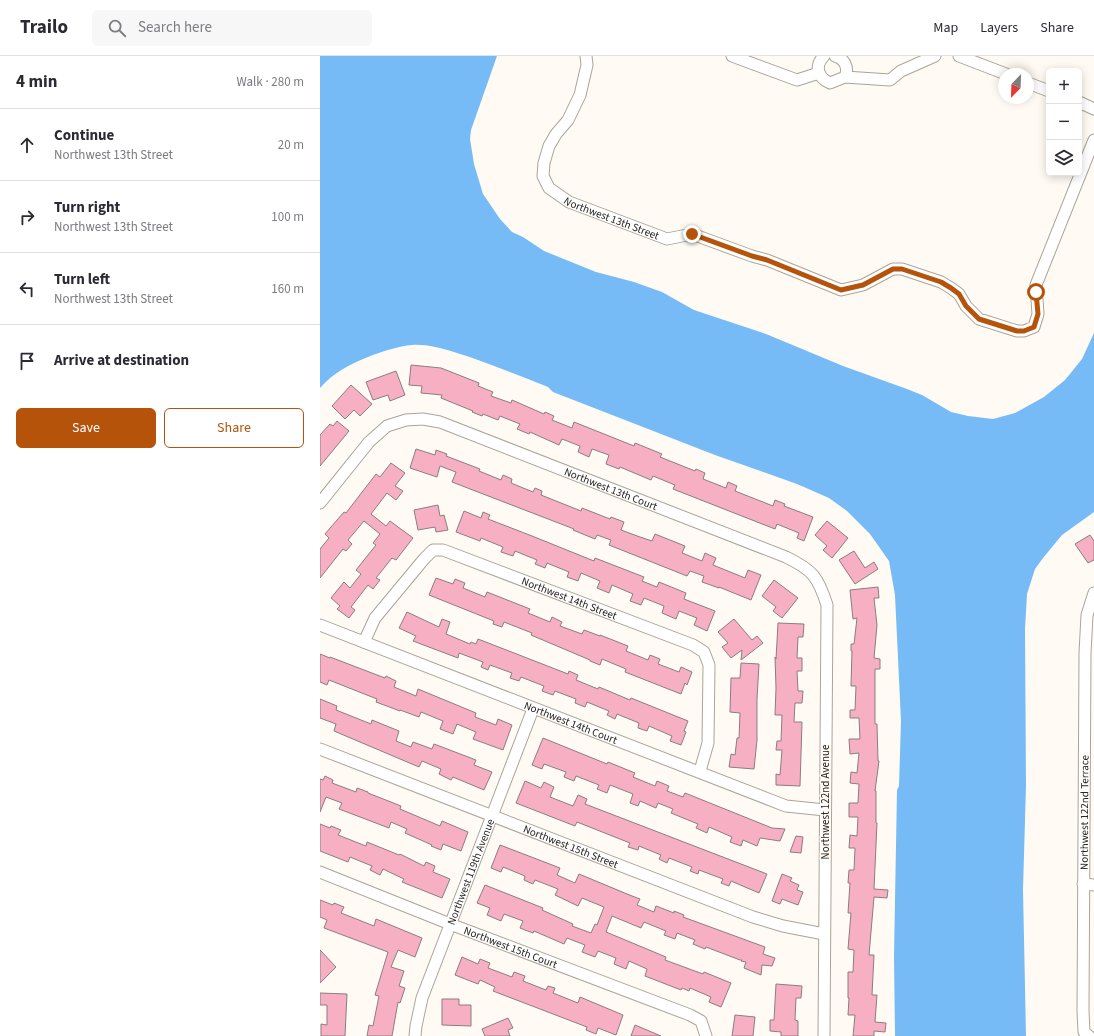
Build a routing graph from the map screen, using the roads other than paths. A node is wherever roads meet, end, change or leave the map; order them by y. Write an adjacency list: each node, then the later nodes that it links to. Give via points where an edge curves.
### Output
1 (586, 56): 14 (street, Northwest 13th Street, via 587,65 580,95 568,120 549,146 544,163 543,176 549,188 569,202 667,239 692,234 767,260 841,290 863,285 893,269 902,269 951,288 979,319 1017,331 1034,327 1038,314 1036,285)
2 (732, 56): 8 (street, via 798,80)
3 (823, 56): 8 (street, via 819,62)
4 (935, 56): 9 (street, via 901,71 890,80)
5 (959, 56): 7 (street)
6 (839, 57): 9 (street, via 846,65)
7 (998, 71)
8 (819, 73): 9 (street, via 824,81 830,84)
9 (845, 77)
10 (1034, 85): 11 (street)
11 (1046, 90)
12 (1082, 103): 13 (street)
13 (1094, 109)
14 (1094, 140)
15 (320, 503): 16 (street, Northwest 13th Court, via 369,442 387,426 406,420 423,419 440,422 786,557)
16 (811, 572): 24 (street, Northwest 122nd Avenue, via 820,585 827,605)
17 (1094, 593): 20 (street, Northwest 122nd Terrace, via 1087,615 1084,653)
18 (320, 625): 19 (street, Northwest 14th Court)
19 (364, 642): 21 (street, Northwest 14th Court); 23 (street, Northwest 14th Street, via 375,618 424,559 433,550 443,550 693,645 704,652 709,665 708,743)
20 (1089, 701): 27 (street, Northwest 122nd Terrace)
21 (533, 708): 23 (street, Northwest 14th Court); 25 (street, Northwest 119th Avenue)
22 (320, 749): 25 (street, Northwest 15th Street)
23 (700, 771): 24 (street, Northwest 14th Court, via 786,806)
24 (825, 810): 29 (street, Northwest 122nd Avenue)
25 (491, 815): 28 (street, Northwest 119th Avenue); 29 (street, Northwest 15th Street, via 753,917)
26 (320, 872): 28 (street, Northwest 15th Court)
27 (1088, 885): 30 (street, Northwest 122nd Terrace, via 1082,1011)
28 (450, 924): 31 (street, Northwest 119th Avenue, via 422,998); 32 (street, Northwest 15th Court, via 682,1012 701,1021)
29 (824, 934): 33 (street, Northwest 122nd Avenue)
30 (1087, 1034)
31 (415, 1036)
32 (706, 1036)
33 (824, 1036)

